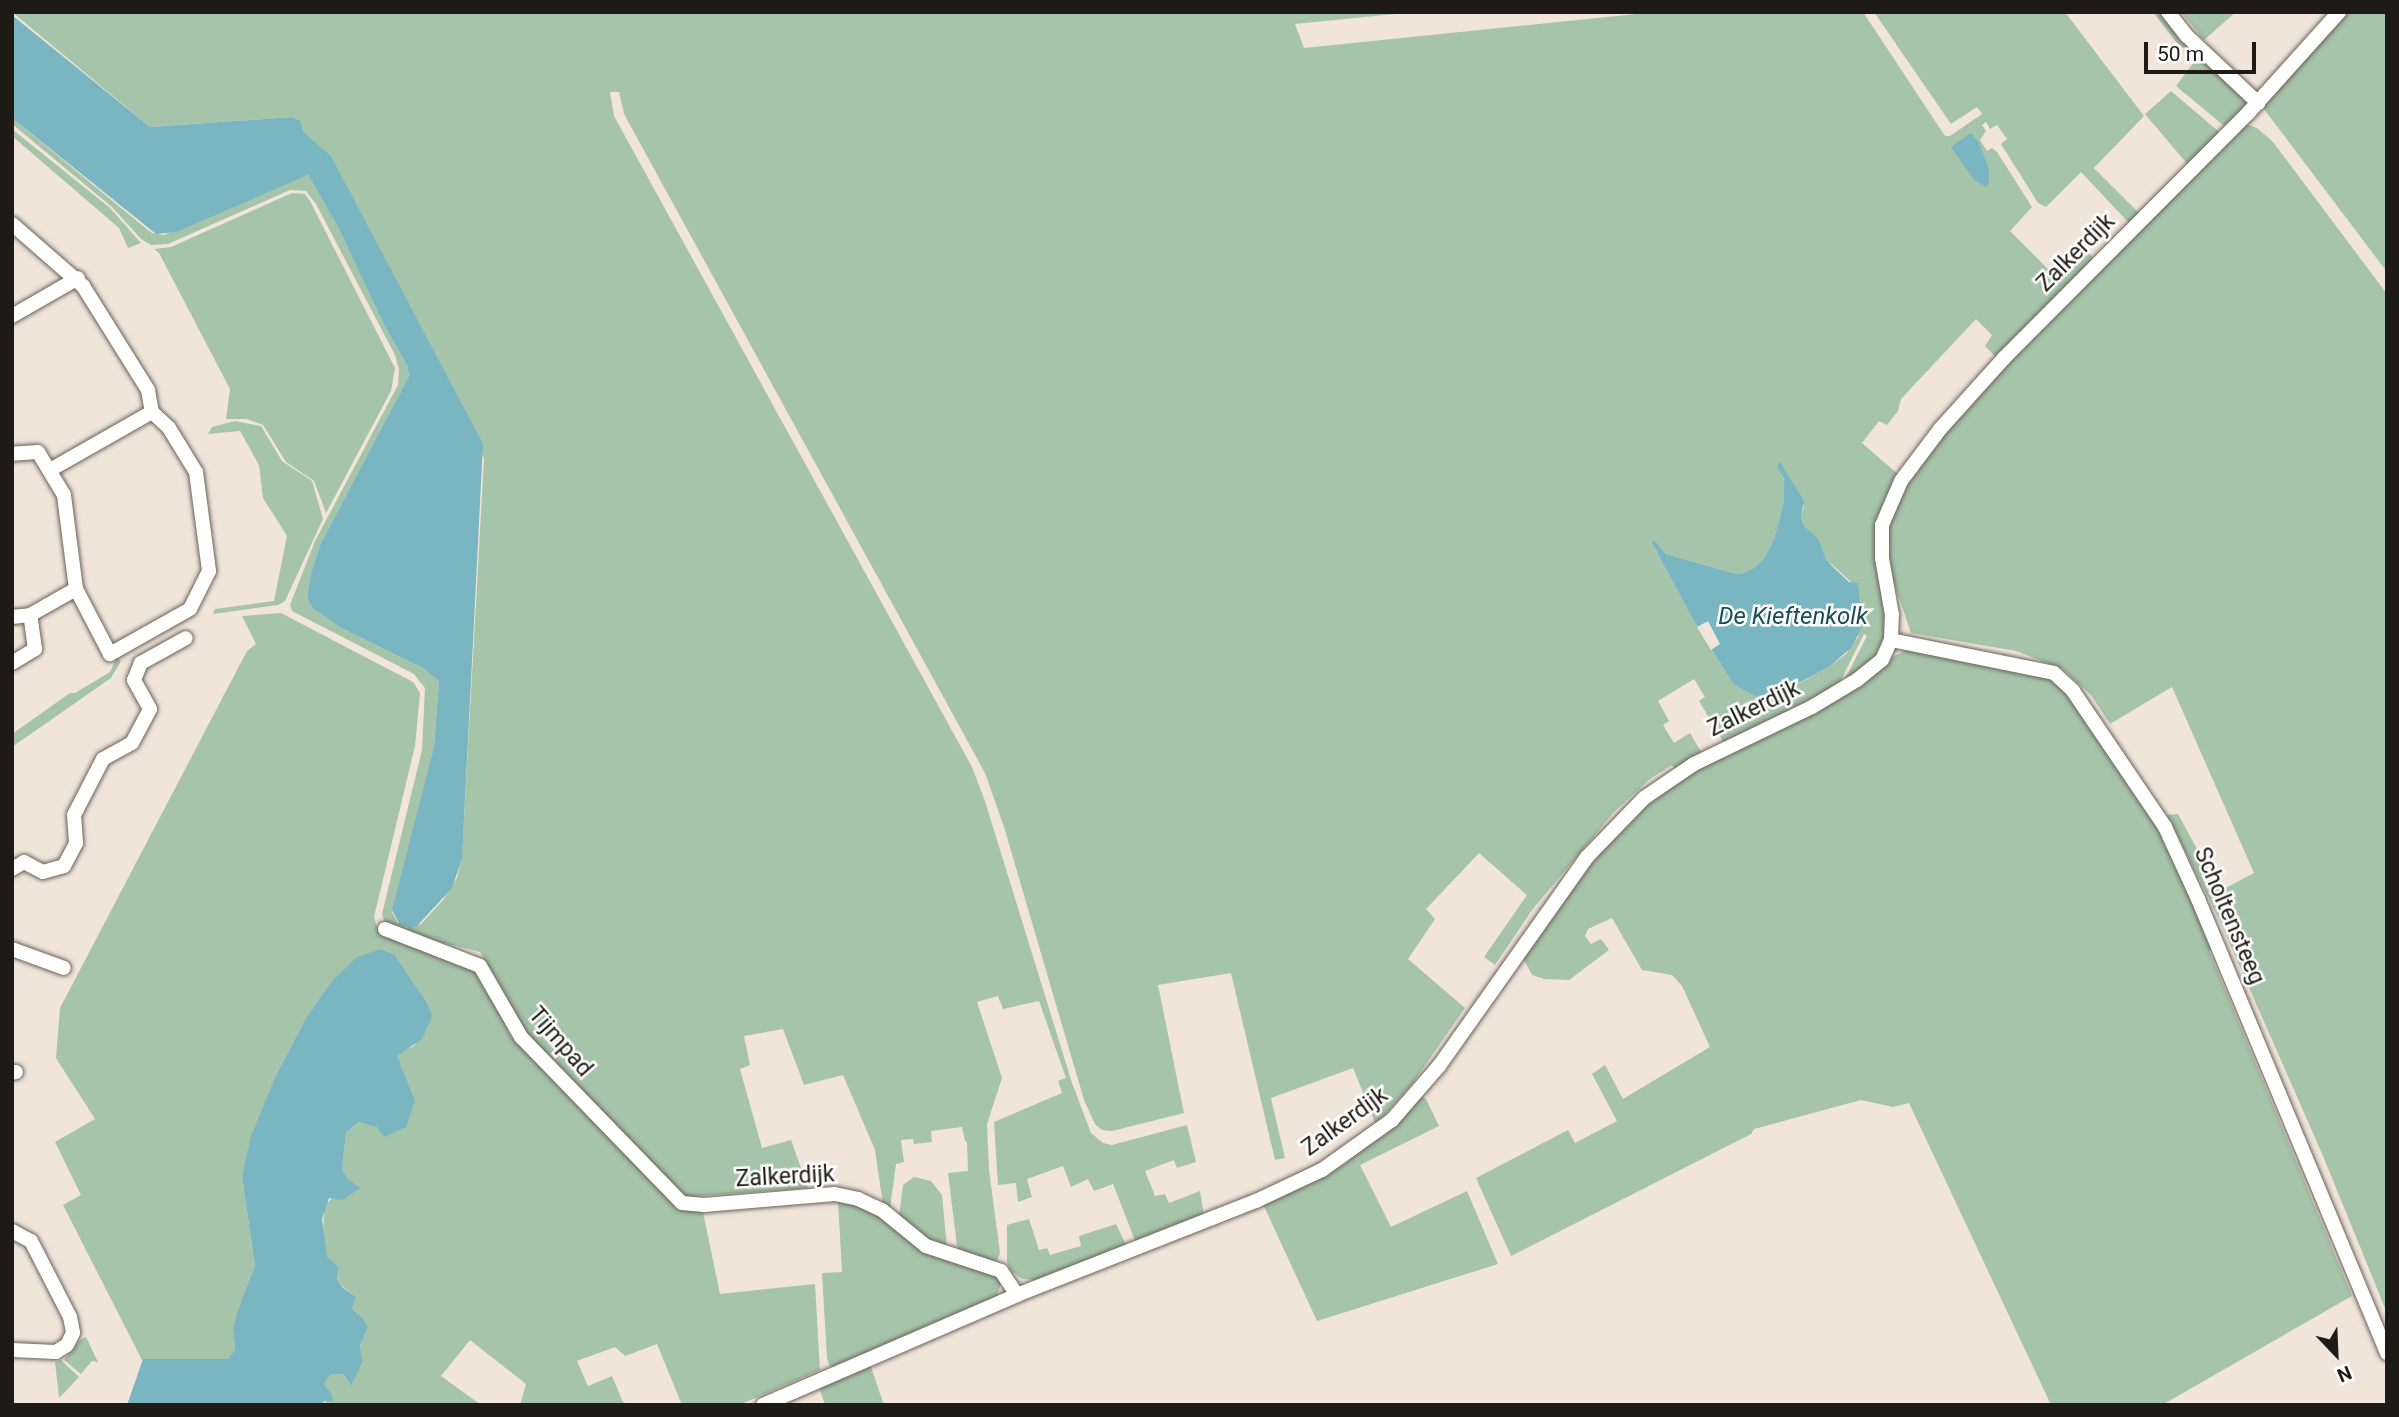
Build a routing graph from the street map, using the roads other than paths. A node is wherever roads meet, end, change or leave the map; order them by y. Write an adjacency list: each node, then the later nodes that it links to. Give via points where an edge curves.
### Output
1 (2168, 12): 3 (street)
2 (2339, 12): 3 (street, Zalkerdijk)
3 (2258, 103): 14 (street, Zalkerdijk, via 2004,358 1901,481 1881,535)
4 (12, 224): 5 (street)
5 (78, 278): 6 (street); 7 (street, via 148,390)
6 (12, 316)
7 (152, 412): 9 (street); 10 (street, via 169,428 196,472 209,572 190,609 110,654)
8 (12, 454): 9 (street, via 38,452)
9 (50, 470): 10 (street, via 65,495)
10 (76, 589): 11 (street)
11 (30, 615): 12 (street); 15 (street, via 35,649)
12 (12, 617)
13 (186, 638): 16 (street, via 141,663 134,680 150,709 132,743 103,759 74,815 76,843 64,866 43,872 24,862)
14 (1891, 640): 22 (street, Zalkerdijk, via 1882,660 1857,680 1672,777 1626,814 1563,889 1425,1084 1368,1139 1322,1170 1256,1201); 24 (street, Scholtensteeg, via 2054,673 2073,691 2165,827)
15 (12, 663)
16 (12, 869)
17 (385, 929): 20 (street, Tijmpad, via 480,966 521,1037 670,1194)
18 (12, 949): 19 (street)
19 (64, 968)
20 (692, 1205): 22 (street, Zalkerdijk, via 835,1194 858,1199 882,1210 926,1246 1001,1271)
21 (12, 1231): 23 (street, via 31,1241 73,1333 67,1345 56,1352)
22 (1017, 1295): 25 (street, Zalkerdijk)
23 (12, 1350)
24 (2387, 1353)
25 (763, 1405)

